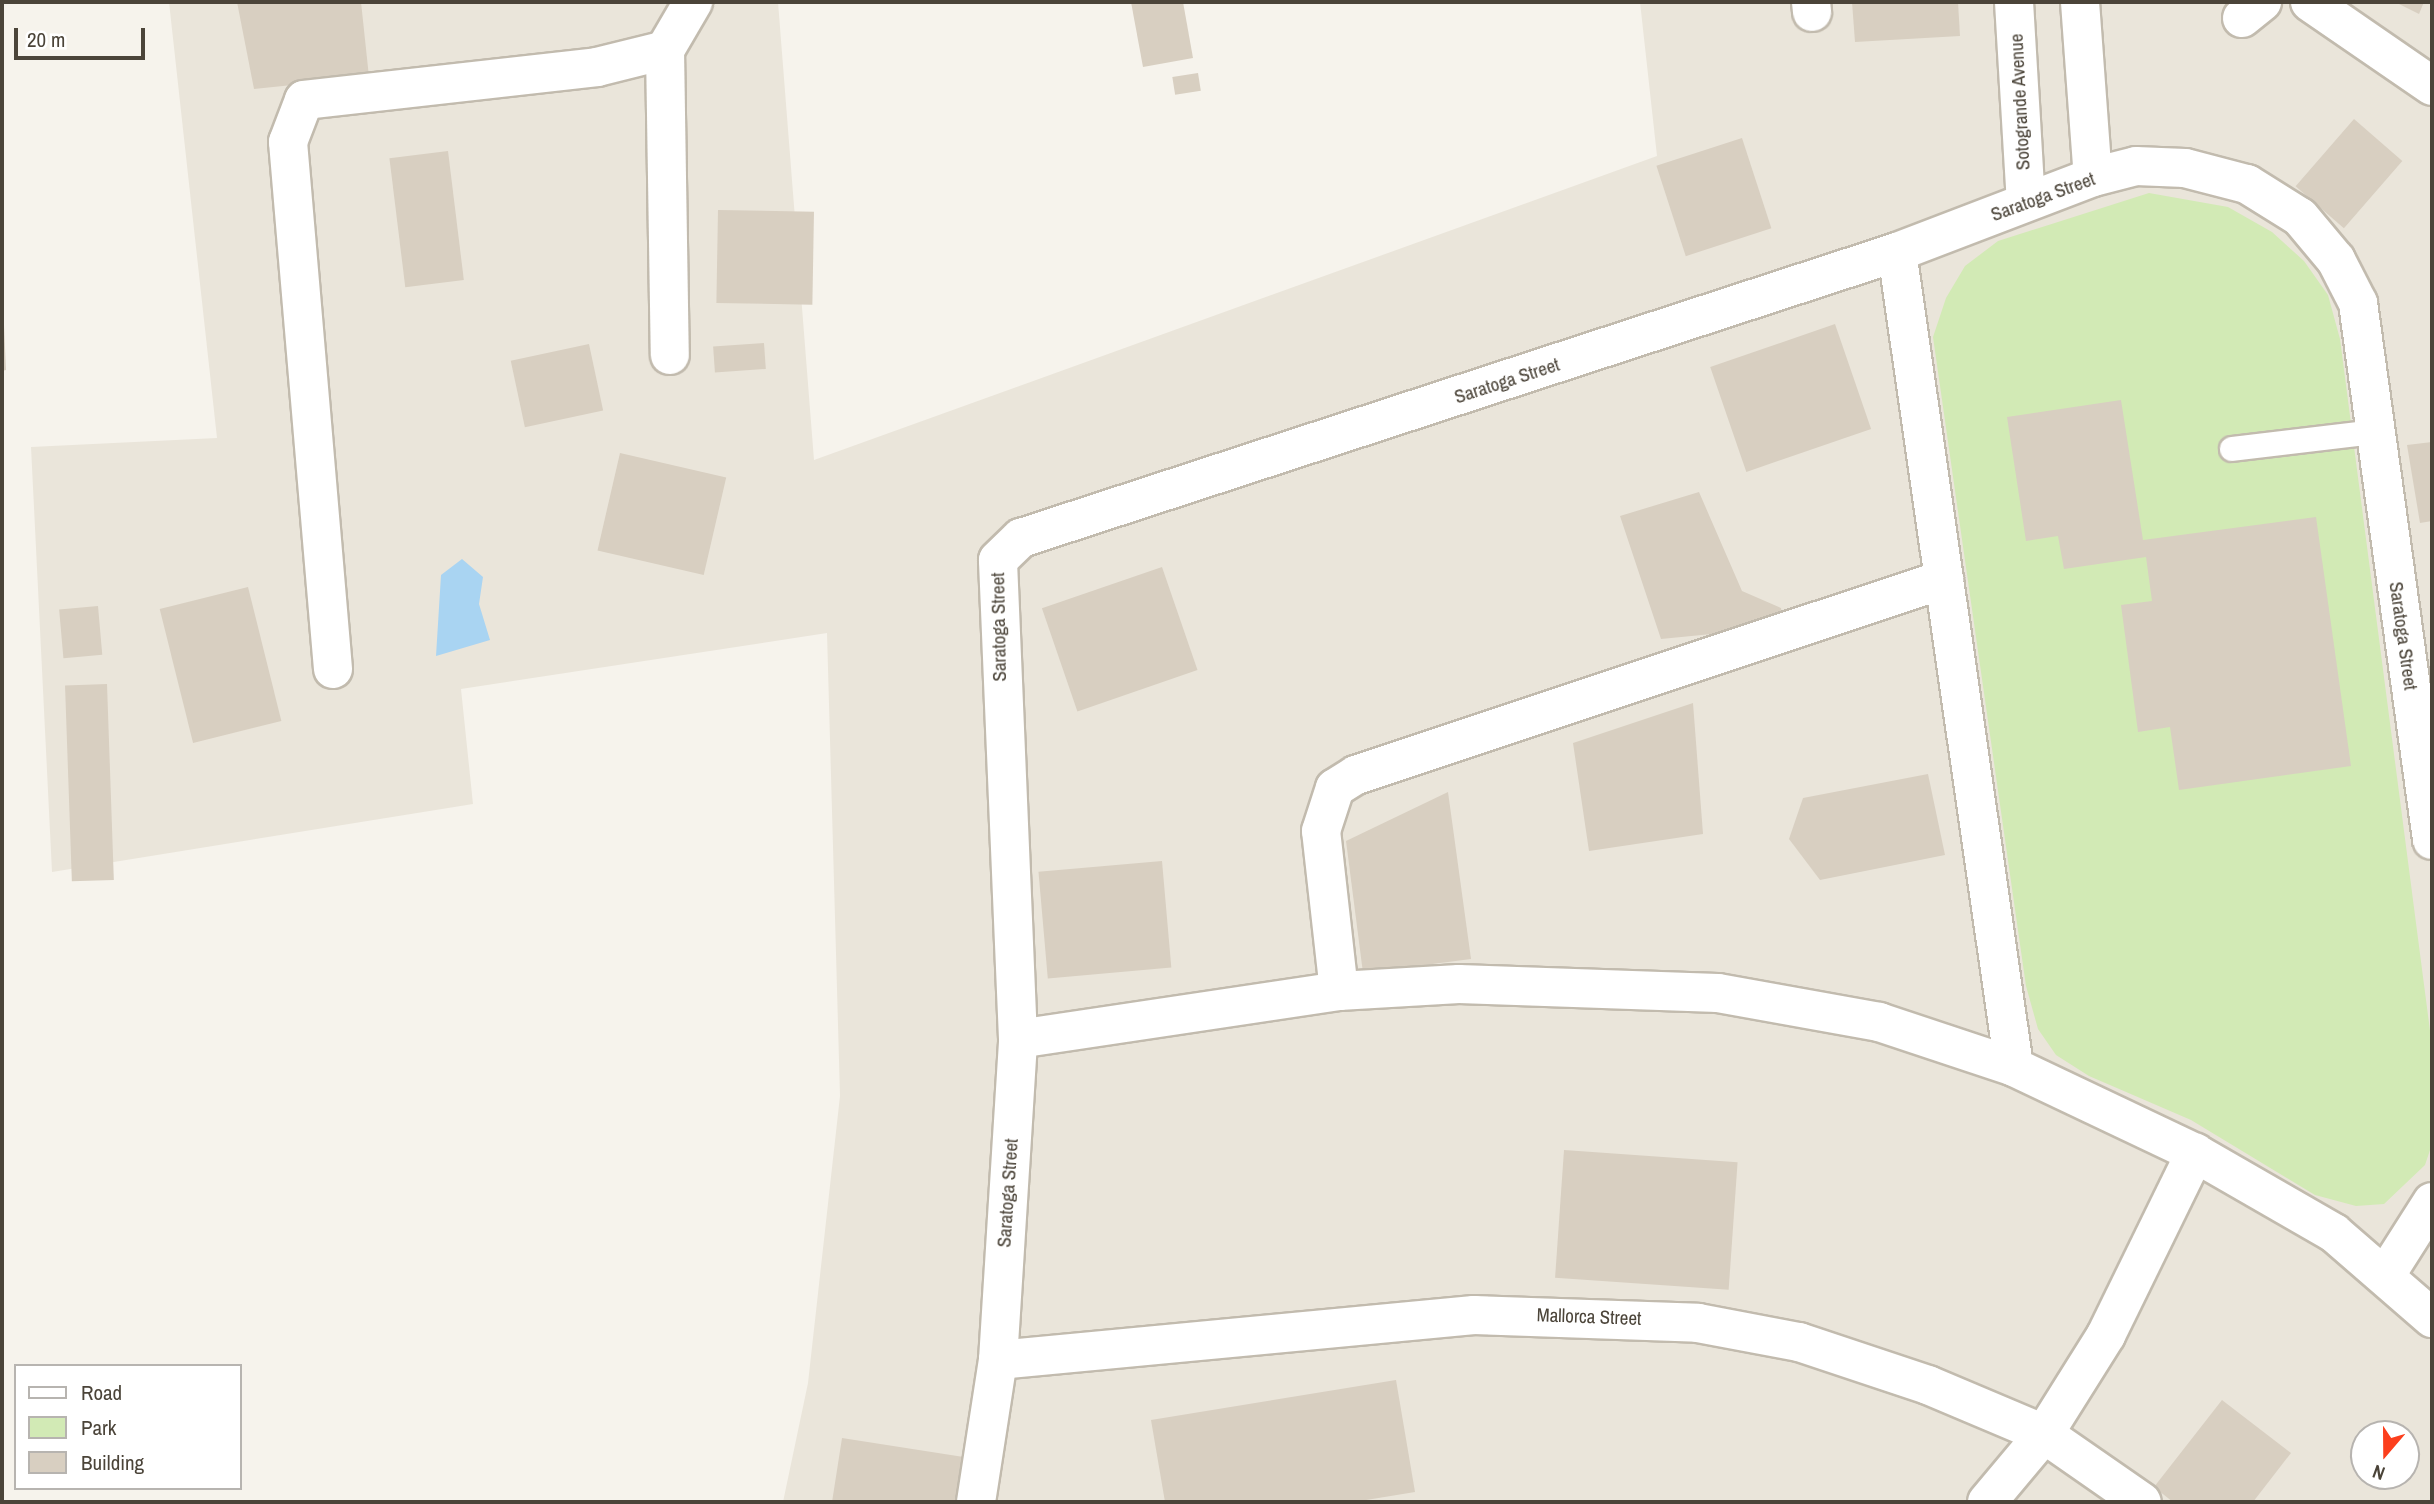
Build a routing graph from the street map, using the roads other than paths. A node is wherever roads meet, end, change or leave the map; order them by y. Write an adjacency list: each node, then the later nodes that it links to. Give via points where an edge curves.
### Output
1 (693, 2): 5 (street)
2 (2014, 2): 8 (street, Sotogrande Avenue)
3 (2080, 2): 7 (street)
4 (2310, 2): 6 (street)
5 (665, 50): 10 (street); 14 (street, via 597,67 304,100 289,156)
6 (2432, 86)
7 (2094, 177): 8 (street, Saratoga Street); 11 (street, Saratoga Street, via 2136,166 2185,168 2248,184 2300,217 2336,260 2358,303)
8 (2026, 202): 9 (street, Saratoga Street)
9 (1897, 252): 13 (street); 17 (street, Saratoga Street, via 1021,538 998,560 997,593)
10 (670, 355)
11 (2374, 432): 12 (lane); 15 (street, Saratoga Street)
12 (2232, 449)
13 (1944, 579): 16 (street, via 1356,775 1335,788 1321,831); 18 (street)
14 (333, 668)
15 (2432, 840)
16 (1339, 991): 17 (street); 18 (street, via 1601,984 1718,993 1879,1022)
17 (1018, 1039): 23 (street, Saratoga Street)
18 (2014, 1067): 19 (street)
19 (2195, 1153): 21 (street, via 2334,1233); 24 (street, via 2106,1335)
20 (2432, 1202): 21 (street)
21 (2387, 1273): 22 (street)
22 (2432, 1318)
23 (998, 1360): 24 (street, Mallorca Street, via 1474,1315 1684,1322 1799,1342 1928,1385); 25 (street, Saratoga Street)
24 (2043, 1434): 26 (street); 27 (street, Mallorca Street)
25 (976, 1502)
26 (1987, 1502)
27 (2142, 1502)

